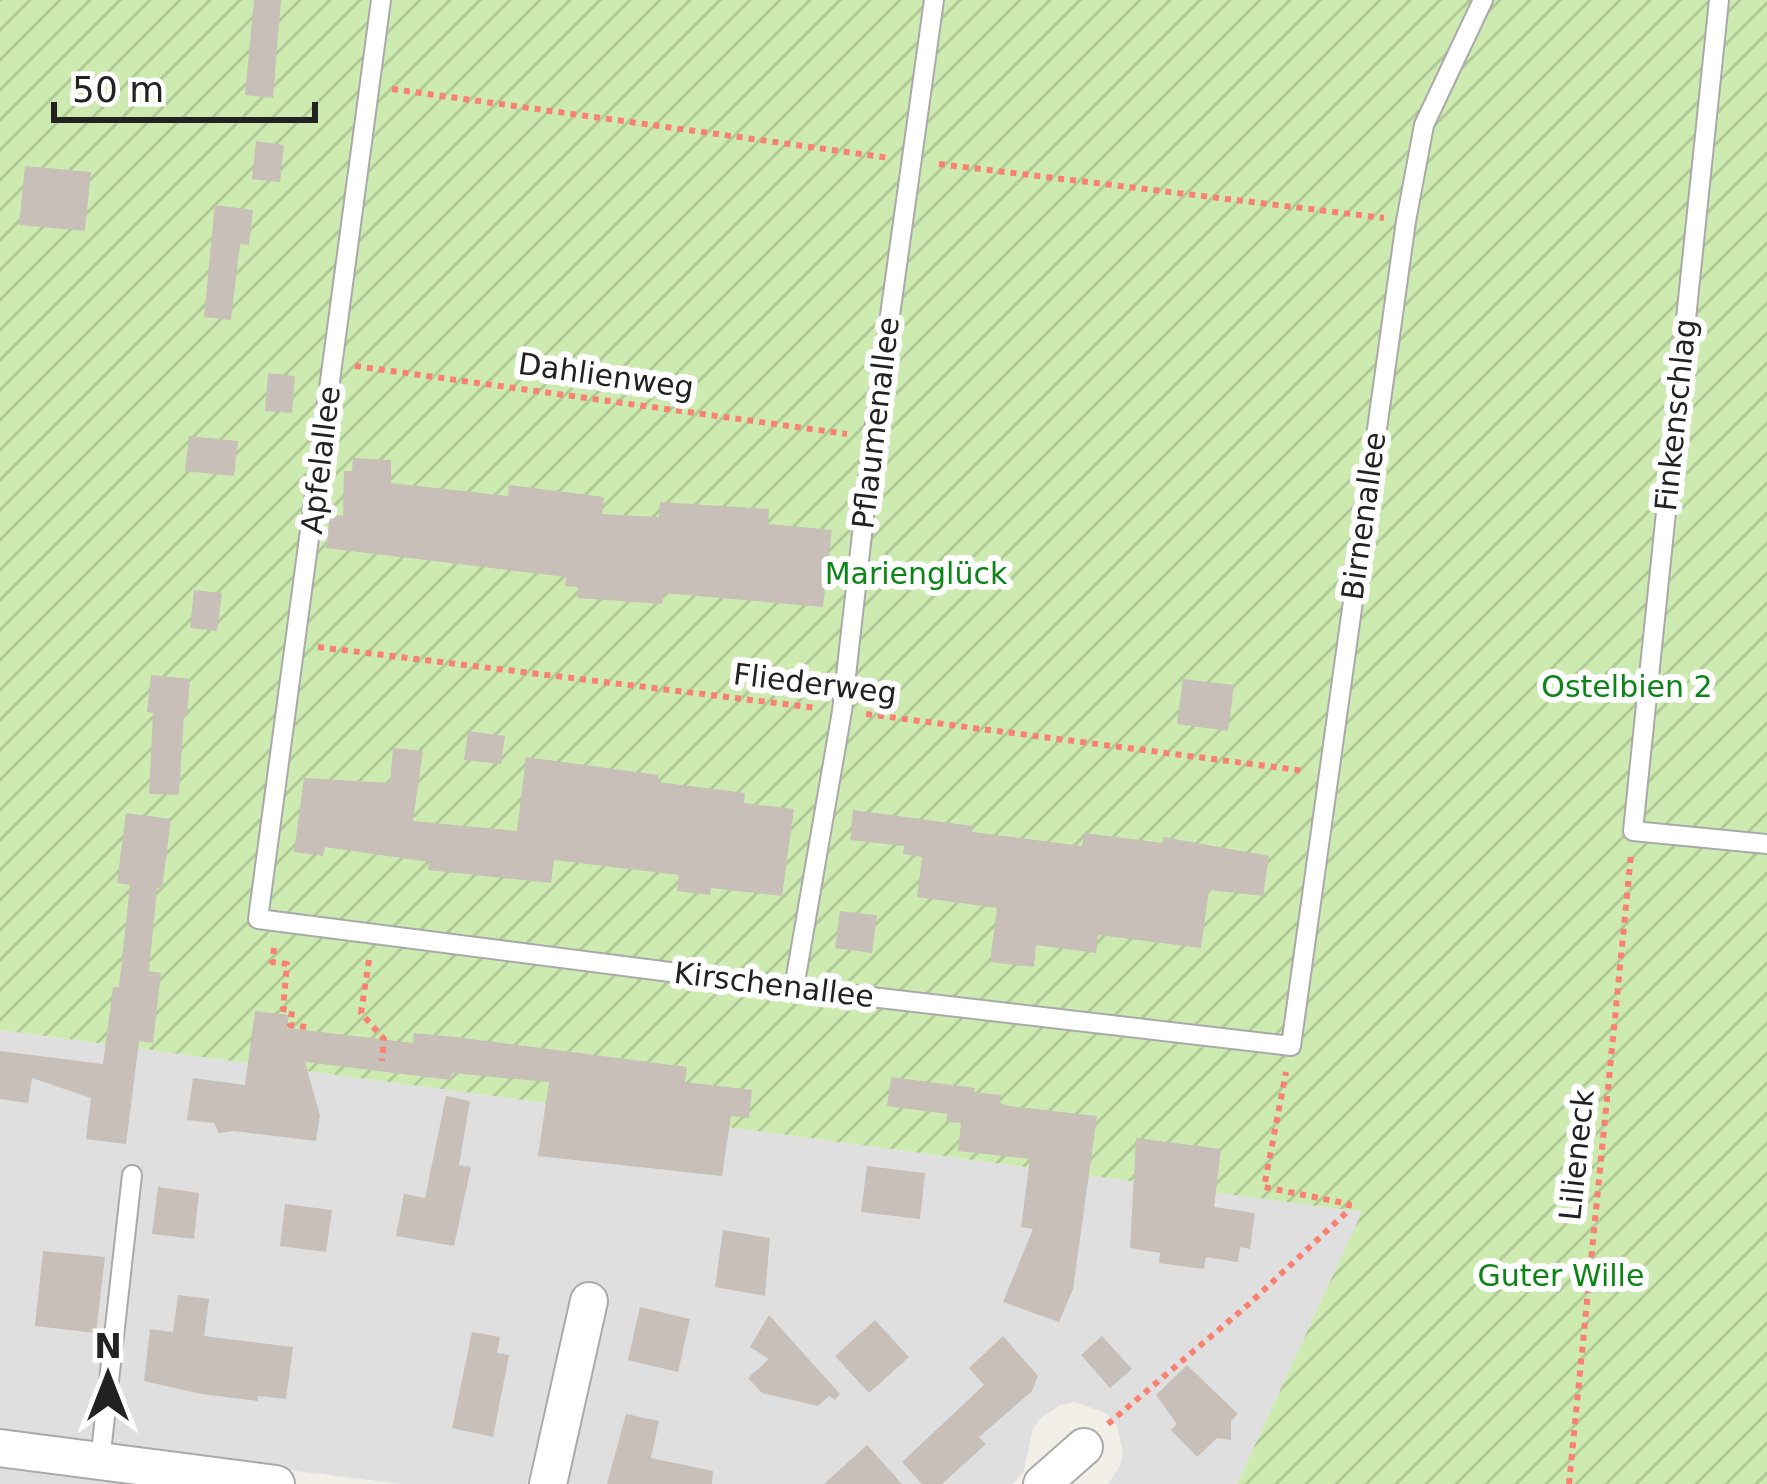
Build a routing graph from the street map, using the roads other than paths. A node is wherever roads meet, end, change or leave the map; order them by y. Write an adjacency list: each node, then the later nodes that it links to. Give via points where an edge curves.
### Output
1 (381, 0): 6 (lane, Apfelallee)
2 (934, 0): 7 (lane, Pflaumenallee, via 842,711)
3 (1483, 0): 8 (lane, Birnenallee, via 1424,125 1406,221)
4 (1719, 0): 5 (lane, Finkenschlag, via 1634,831)
5 (1767, 844)
6 (268, 920): 7 (lane, Kirschenallee)
7 (794, 988): 8 (lane, Kirschenallee)
8 (1292, 1046)
9 (132, 1175): 13 (lane)
10 (589, 1300): 15 (street)
11 (1084, 1447): 16 (street)
12 (0, 1448): 13 (street)
13 (100, 1461): 14 (street)
14 (276, 1484)
15 (548, 1484)
16 (1042, 1484)

